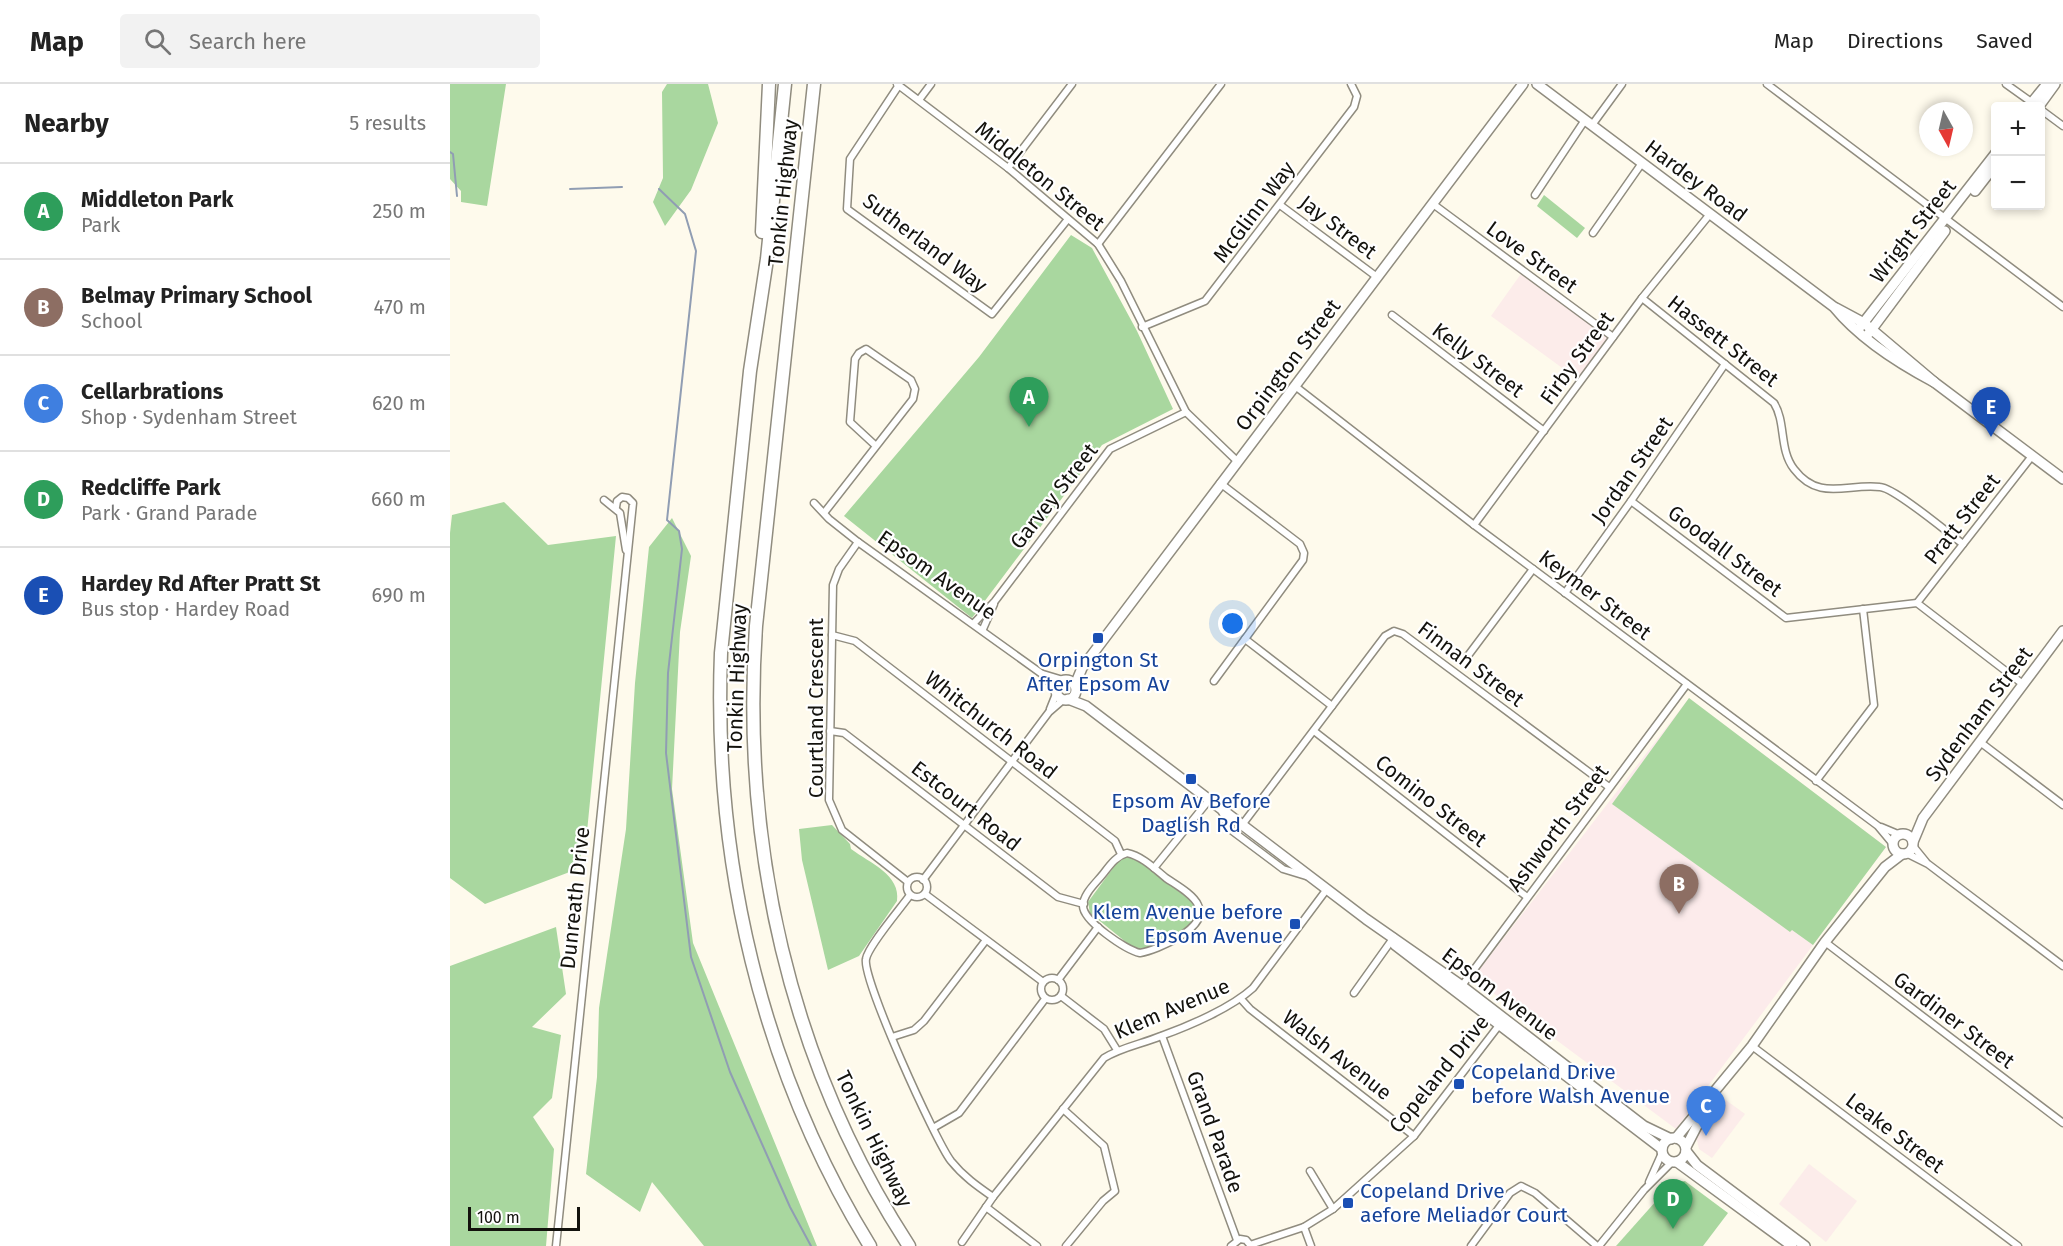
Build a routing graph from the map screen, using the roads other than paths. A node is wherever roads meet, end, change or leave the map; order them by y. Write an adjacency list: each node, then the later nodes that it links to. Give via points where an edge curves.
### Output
1 (769, 84): 38 (highway)
2 (785, 84): 38 (highway, Tonkin Highway)
3 (814, 84): 141 (highway, Tonkin Highway, via 756,626 752,706 755,784 762,854 776,930 812,1055 863,1168)
4 (932, 84): 16 (street)
5 (1072, 84): 25 (street)
6 (1221, 84): 34 (street)
7 (1351, 84): 29 (street, McGlinn Way, via 1357,96 1354,106)
8 (1523, 84): 28 (street, Orpington Street)
9 (1537, 84): 21 (street, Hardey Road)
10 (1622, 84): 21 (street)
11 (1767, 84): 32 (street)
12 (2006, 84): 17 (street)
13 (2047, 84): 18 (street)
14 (2055, 84): 19 (street)
15 (898, 85): 16 (street, Middleton Street); 31 (street, Sutherland Way, via 850,159 847,209 992,314)
16 (919, 100): 25 (street, Middleton Street)
17 (2031, 102)
18 (2038, 102)
19 (2039, 102)
20 (2045, 113): 22 (street)
21 (1588, 123): 24 (street, Hardey Road); 27 (street)
22 (2063, 126)
23 (1993, 156): 32 (street, Wright Street)
24 (1642, 163): 30 (street, Hardey Road); 33 (street)
25 (1008, 168): 31 (street, Middleton Street)
26 (1991, 169): 32 (street, Wright Street)
27 (1535, 195)
28 (1433, 204): 35 (street, Orpington Street); 42 (street, Love Street)
29 (1280, 205): 35 (street, Jay Street); 40 (street, McGlinn Way, via 1205,301)
30 (1710, 214): 36 (street, Firby Street); 41 (street, Hardey Road)
31 (1068, 219): 34 (street, Middleton Street)
32 (1950, 220): 37 (street); 41 (street, Wright Street)
33 (1593, 233)
34 (1098, 244): 40 (street, Middleton Street)
35 (1377, 277): 44 (street, Orpington Street)
36 (1642, 298): 42 (street, Firby Street); 43 (street, Hassett Street)
37 (2063, 307)
38 (758, 311): 140 (highway, Tonkin Highway, via 721,653 719,698 726,821 744,930 775,1044 837,1192)
39 (1392, 315): 46 (street, Kelly Street)
40 (1142, 327): 45 (street, Middleton Street)
41 (1865, 330): 48 (street, Hardey Road, via 1902,365 1934,382)
42 (1613, 337): 46 (street, Firby Street)
43 (1725, 364): 53 (street, Jordan Street); 59 (street, Hassett Street, via 1774,402 1786,451 1792,467 1802,477 1827,490 1882,487)
44 (1295, 386): 49 (street, Orpington Street); 57 (street, Keymer Street)
45 (1186, 412): 49 (street, Middleton Street); 63 (street, Garvey Street, via 1110,449)
46 (1544, 431): 57 (street, Firby Street)
47 (876, 446): 47 (street, via 913,399 915,389 911,380 866,349 855,359 850,422); 56 (street)
48 (2032, 456): 50 (street, Hardey Road); 59 (street, Pratt Street)
49 (1237, 461): 51 (street, Orpington Street)
50 (2063, 479)
51 (1220, 483): 70 (street, via 1300,544 1304,553 1303,560); 74 (street, Orpington Street)
52 (604, 500): 55 (street, Dunreath Drive)
53 (1632, 501): 62 (street, Jordan Street); 65 (street, Goodall Street, via 1786,618)
54 (814, 502): 56 (street, Epsom Avenue)
55 (616, 507): 60 (street, Dunreath Drive, via 622,518); 60 (street, Dunreath Drive, via 622,497 633,503)
56 (824, 513): 58 (street, Epsom Avenue)
57 (1474, 525): 61 (street, Keymer Street)
58 (858, 542): 66 (street, Epsom Avenue); 68 (street, Courtland Crescent, via 835,578)
59 (1963, 544): 64 (street, Pratt Street)
60 (626, 553): 139 (street, Dunreath Drive)
61 (1533, 568): 62 (street, Keymer Street); 71 (street)
62 (1565, 593): 75 (street, Keymer Street)
63 (995, 601): 66 (street, Garvey Street); 67 (street, Garvey Street)
64 (1917, 603): 65 (street, Goodall Street); 76 (street)
65 (1863, 609): 84 (street, via 1874,705)
66 (974, 623): 67 (street, Epsom Avenue)
67 (983, 629): 72 (street, Epsom Avenue)
68 (832, 635): 80 (street, Courtland Crescent); 83 (street, Whitchurch Road, via 855,641)
69 (2061, 637): 76 (street, Sydenham Street)
70 (1245, 639): 73 (street); 79 (street)
71 (1467, 657)
72 (1042, 674): 74 (street, Epsom Avenue); 77 (street, Epsom Avenue)
73 (1214, 681)
74 (1070, 684): 77 (street); 77 (street, via 1058,684); 78 (street, Epsom Avenue)
75 (1687, 684): 84 (street, Keymer Street); 85 (street, Ashworth Street)
76 (2024, 685): 82 (street, Sydenham Street)
77 (1061, 696): 78 (street, Epsom Avenue); 83 (street)
78 (1086, 706): 86 (street, Epsom Avenue)
79 (1332, 706): 81 (street, Finnan Street); 85 (street, Finnan Street, via 1385,636 1403,634)
80 (830, 731): 90 (street, Estcourt Road, via 844,733); 99 (street, Courtland Crescent, via 829,800 842,830)
81 (1314, 731): 91 (street, Finnan Street); 103 (street, Comino Street)
82 (1980, 742): 87 (street); 89 (street, Sydenham Street)
83 (1011, 762): 90 (street); 95 (street, Whitchurch Road, via 1115,841)
84 (1816, 781): 92 (street, Keymer Street)
85 (1609, 787): 103 (street, Ashworth Street)
86 (1209, 800): 88 (street, Epsom Avenue); 96 (street)
87 (2063, 805)
88 (1221, 809): 91 (street, Epsom Avenue); 97 (street, via 1231,830 1283,869)
89 (1923, 818): 93 (street, Sydenham Street); 94 (street, Sydenham Street)
90 (962, 824): 98 (street); 104 (street, Estcourt Road, via 1058,897)
91 (1242, 825): 97 (street, Epsom Avenue)
92 (1878, 826): 93 (street, Keymer Street); 94 (street, Keymer Street)
93 (1901, 835): 94 (street, Sydenham Street); 94 (street, via 1909,836)
94 (1904, 848): 108 (street); 109 (street, Keymer Street)
95 (1120, 855): 96 (street, via 1133,854); 104 (street)
96 (1154, 868): 105 (street, via 1195,900 1200,910 1191,930 1140,953 1132,952)
97 (1312, 878): 100 (street, Epsom Avenue)
98 (923, 880): 99 (street, via 914,878); 101 (street, via 927,885)
99 (909, 882): 102 (street)
100 (1327, 889): 107 (street, Epsom Avenue); 116 (street, Klem Avenue)
101 (925, 894): 102 (street); 106 (street)
102 (910, 895): 119 (street, via 866,960)
103 (1527, 897): 112 (street, Ashworth Street)
104 (1083, 904): 105 (street, via 1085,914)
105 (1098, 927): 110 (street)
106 (986, 940): 111 (street); 119 (street, via 924,1021 914,1030)
107 (1392, 940): 112 (street, Epsom Avenue); 113 (street)
108 (1825, 942): 120 (street); 123 (street, Gardiner Street)
109 (2063, 966)
110 (1058, 980): 111 (street, via 1049,978); 114 (street, via 1062,984)
111 (1044, 982): 115 (street, via 1041,993)
112 (1460, 989): 117 (street, Epsom Avenue)
113 (1354, 993)
114 (1061, 996): 115 (street, via 1051,1001); 121 (street, via 1104,1029)
115 (1045, 999): 124 (street, via 959,1113)
116 (1241, 999): 118 (street, Klem Avenue); 125 (street, Walsh Avenue)
117 (1502, 1022): 125 (street, Copeland Drive); 126 (street, Epsom Avenue, via 1644,1126); 128 (street, Epsom Avenue)
118 (1162, 1036): 121 (street, Klem Avenue); 136 (street, Grand Parade)
119 (892, 1037): 124 (street)
120 (1750, 1049): 126 (street); 127 (street, via 1696,1125); 150 (street, Leake Street)
121 (1117, 1050): 122 (street, Klem Avenue, via 1104,1058)
122 (1062, 1109): 132 (street, Klem Avenue); 143 (street, via 1104,1146 1115,1191)
123 (2063, 1123)
124 (933, 1128): 132 (street, via 965,1177)
125 (1414, 1136): 134 (street, Copeland Drive)
126 (1673, 1138): 127 (street, via 1682,1141); 128 (street)
127 (1686, 1149): 129 (street, via 1684,1158); 149 (street, via 1697,1165)
128 (1662, 1151): 129 (street); 131 (street)
129 (1675, 1162): 131 (street); 148 (street)
130 (1310, 1171): 134 (street)
131 (1644, 1190): 147 (street)
132 (993, 1197): 133 (street, Klem Avenue)
133 (986, 1207): 137 (street, Klem Avenue); 142 (street)
134 (1333, 1209): 135 (street, Copeland Drive)
135 (1304, 1227): 138 (street, Copeland Drive); 145 (street)
136 (1237, 1240): 138 (street); 144 (street)
137 (962, 1242)
138 (1251, 1245)
139 (556, 1246)
140 (870, 1246)
141 (909, 1246)
142 (1037, 1246)
143 (1066, 1246)
144 (1230, 1246)
145 (1311, 1246)
146 (1471, 1246): 147 (street, via 1510,1193 1521,1186 1535,1193)
147 (1598, 1246)
148 (1792, 1246)
149 (1805, 1246)
150 (2018, 1246)

